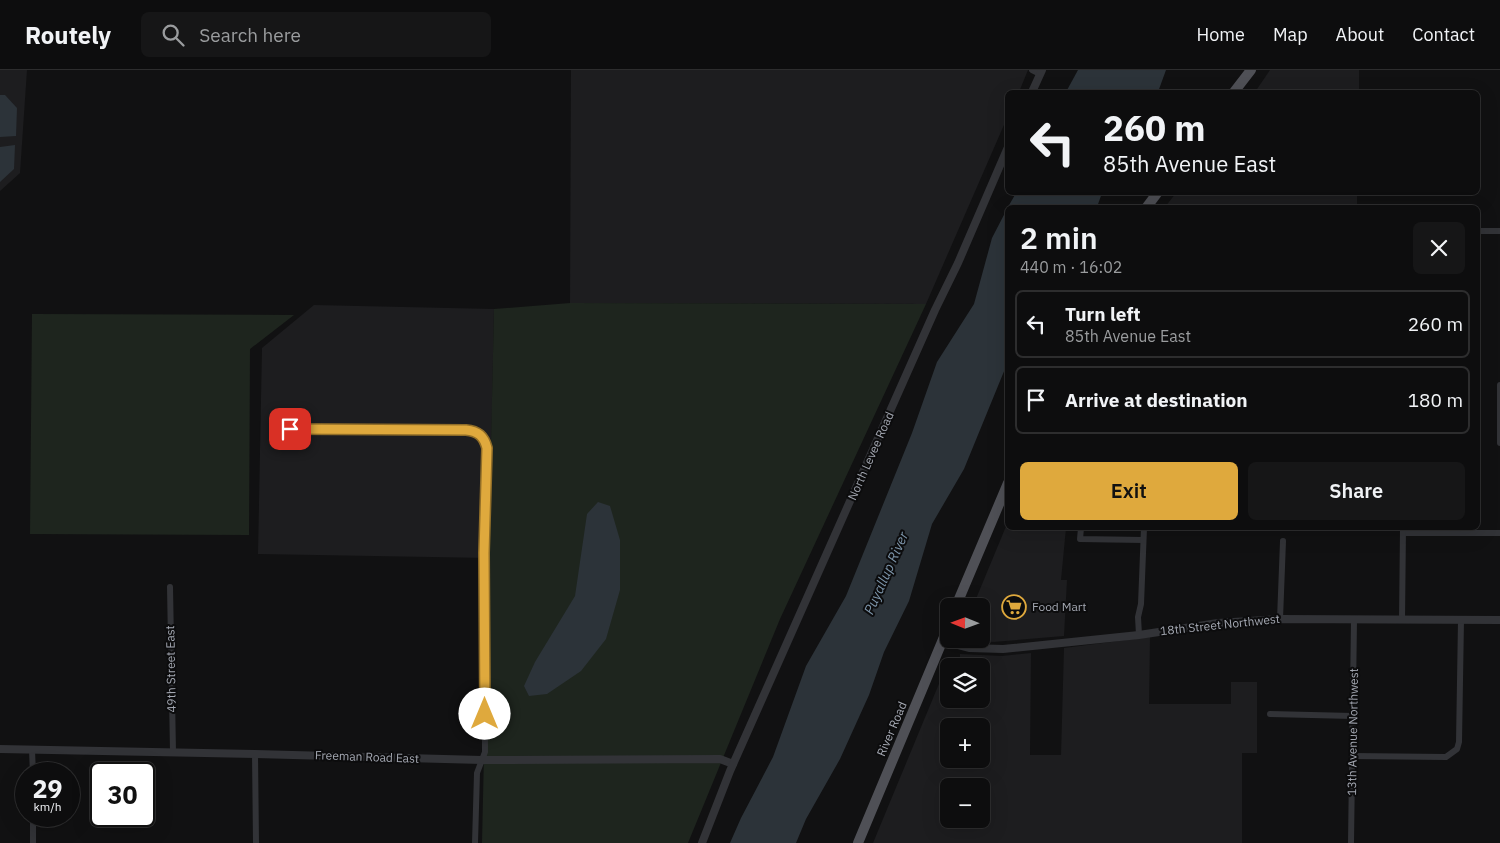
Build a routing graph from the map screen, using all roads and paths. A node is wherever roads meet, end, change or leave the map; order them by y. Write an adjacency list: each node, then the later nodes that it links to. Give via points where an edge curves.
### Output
1 (1032, 70): 3 (street)
2 (1251, 70): 5 (main road)
3 (1041, 72): 4 (street)
4 (1033, 90)
5 (1236, 90)
6 (1005, 154): 38 (street, North Levee Road)
7 (1480, 231): 8 (street)
8 (1500, 231)
9 (1500, 385): 11 (street)
10 (275, 429): 36 (street, via 466,430 478,432 483,437 487,448 485,752)
11 (1500, 442)
12 (1005, 489): 20 (main road)
13 (1081, 530): 17 (street, via 1080,539)
14 (1144, 530): 17 (street)
15 (1403, 530): 16 (street); 23 (street)
16 (1500, 533)
17 (1143, 540): 26 (street)
18 (1283, 541): 21 (street)
19 (170, 586): 33 (street, 49th Street East)
20 (959, 598)
21 (1280, 619): 22 (street, 18th Street Northwest); 26 (street, 18th Street Northwest, via 1199,625)
22 (1354, 620): 23 (street, 18th Street Northwest); 30 (street, 13th Avenue Northwest)
23 (1402, 620): 24 (street, 18th Street Northwest)
24 (1461, 620): 25 (street, 18th Street Northwest); 35 (street, via 1457,749 1446,757)
25 (1500, 620)
26 (1139, 635): 28 (street, 18th Street Northwest, via 1003,649)
27 (940, 646): 44 (main road, River Road)
28 (969, 648)
29 (1270, 714): 30 (street)
30 (1353, 716): 35 (street, 13th Avenue Northwest)
31 (0, 749): 32 (street, Freeman Road East)
32 (32, 750): 33 (street, Freeman Road East); 37 (street)
33 (173, 752): 34 (street, Freeman Road East)
34 (255, 754): 36 (street, Freeman Road East); 41 (street)
35 (1352, 756): 45 (street, 13th Avenue Northwest)
36 (482, 760): 38 (street, Freeman Road East, via 720,758); 42 (street, via 477,772)
37 (32, 762)
38 (733, 764): 43 (street, North Levee Road)
39 (33, 827): 40 (street)
40 (33, 843)
41 (256, 843)
42 (475, 843)
43 (702, 843)
44 (858, 843)
45 (1351, 843)

